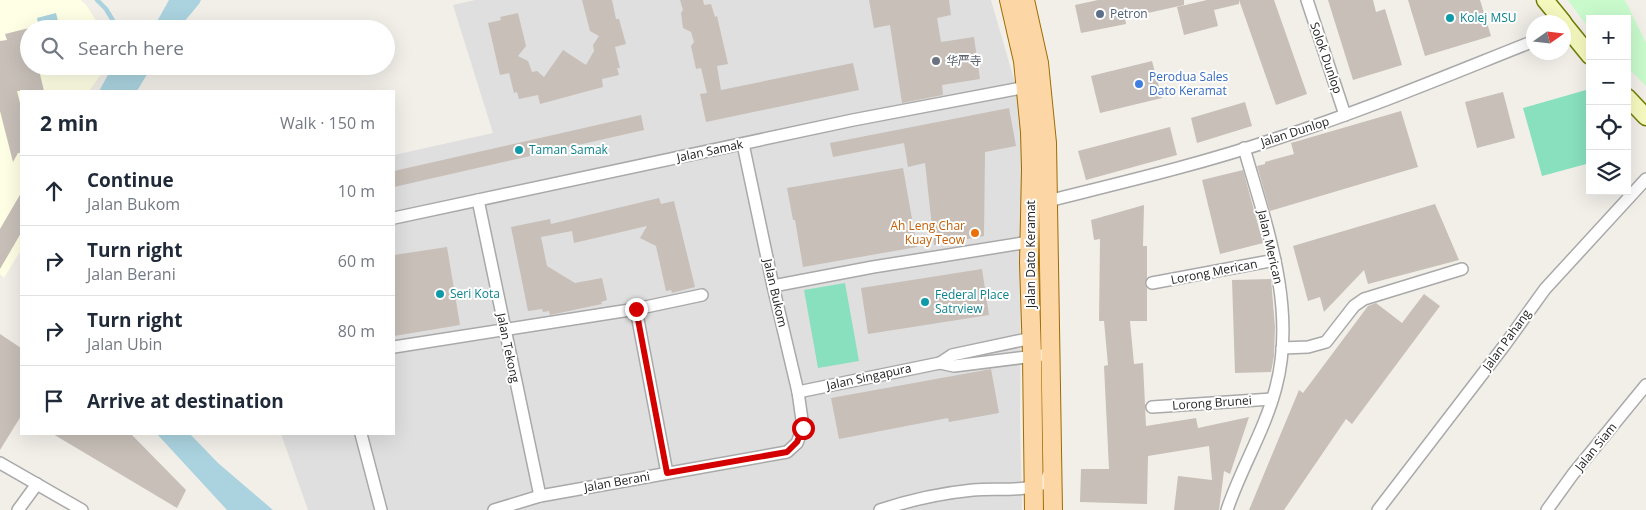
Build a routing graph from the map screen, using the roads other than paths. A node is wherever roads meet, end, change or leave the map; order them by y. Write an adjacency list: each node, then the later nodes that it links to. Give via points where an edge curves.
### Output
1 (1009, 0): 9 (main road, Jalan Dato Keramat)
2 (1025, 0): 17 (main road, Jalan Dato Keramat, via 1039,62 1047,143)
3 (1307, 0): 11 (street, Solok Dunlop)
4 (1545, 0): 5 (main road)
5 (1556, 15)
6 (1571, 34): 8 (main road)
7 (1526, 44): 11 (street, Jalan Dunlop)
8 (1586, 51)
9 (1026, 87): 13 (street, Jalan Samak); 19 (main road, Jalan Dato Keramat, via 1031,169)
10 (1631, 101): 12 (main road)
11 (1346, 115): 14 (street, Jalan Dunlop)
12 (1646, 117)
13 (743, 144): 16 (street, Jalan Samak); 23 (street, Jalan Bukom)
14 (1244, 148): 17 (street, Jalan Dunlop); 20 (street, Jalan Merican)
15 (1646, 179): 53 (street, Jalan Pahang, via 1545,289)
16 (478, 200): 18 (street, Jalan Samak); 26 (street, Jalan Tekong)
17 (1048, 201): 30 (main road, Jalan Dato Keramat)
18 (395, 218)
19 (1029, 242): 23 (street); 27 (main road, Jalan Dato Keramat)
20 (1275, 260): 22 (street, Lorong Merican); 29 (street, Jalan Merican, via 1282,307)
21 (1462, 268): 29 (street, via 1360,301 1326,342 1308,348)
22 (1152, 284)
23 (773, 286): 34 (street, Jalan Bukom)
24 (702, 295): 25 (street)
25 (636, 309): 26 (street); 41 (street)
26 (504, 328): 28 (street); 44 (street, Jalan Tekong)
27 (1032, 338): 31 (main road, Jalan Dato Keramat); 32 (street, Jalan Singapura, via 952,355)
28 (395, 347)
29 (1282, 348): 35 (street, Jalan Merican)
30 (1051, 354): 31 (street, Jalan Singapura); 40 (main road, Jalan Dato Keramat)
31 (1032, 356): 32 (street, Jalan Singapura, via 954,366); 43 (main road, Jalan Dato Keramat)
32 (940, 363): 34 (street, Jalan Singapura)
33 (1646, 385): 54 (street, Jalan Siam, via 1573,474)
34 (798, 392): 38 (street, Jalan Bukom, via 803,428)
35 (1272, 399): 36 (street, Lorong Brunei); 52 (street, Jalan Merican)
36 (1152, 407)
37 (361, 435): 47 (street)
38 (797, 442): 41 (street, Jalan Berani, via 787,452)
39 (0, 463): 42 (street)
40 (1052, 467): 43 (street, via 1045,483); 51 (main road, Jalan Dato Keramat)
41 (667, 473): 44 (street, Jalan Berani)
42 (37, 484): 45 (street); 46 (street)
43 (1034, 488): 49 (street, via 974,490 904,502); 50 (main road, Jalan Dato Keramat)
44 (540, 496): 48 (street, Jalan Berani)
45 (18, 510)
46 (82, 510)
47 (381, 510)
48 (494, 510)
49 (880, 510)
50 (1034, 510)
51 (1053, 510)
52 (1227, 510)
53 (1378, 510)
54 (1548, 510)

